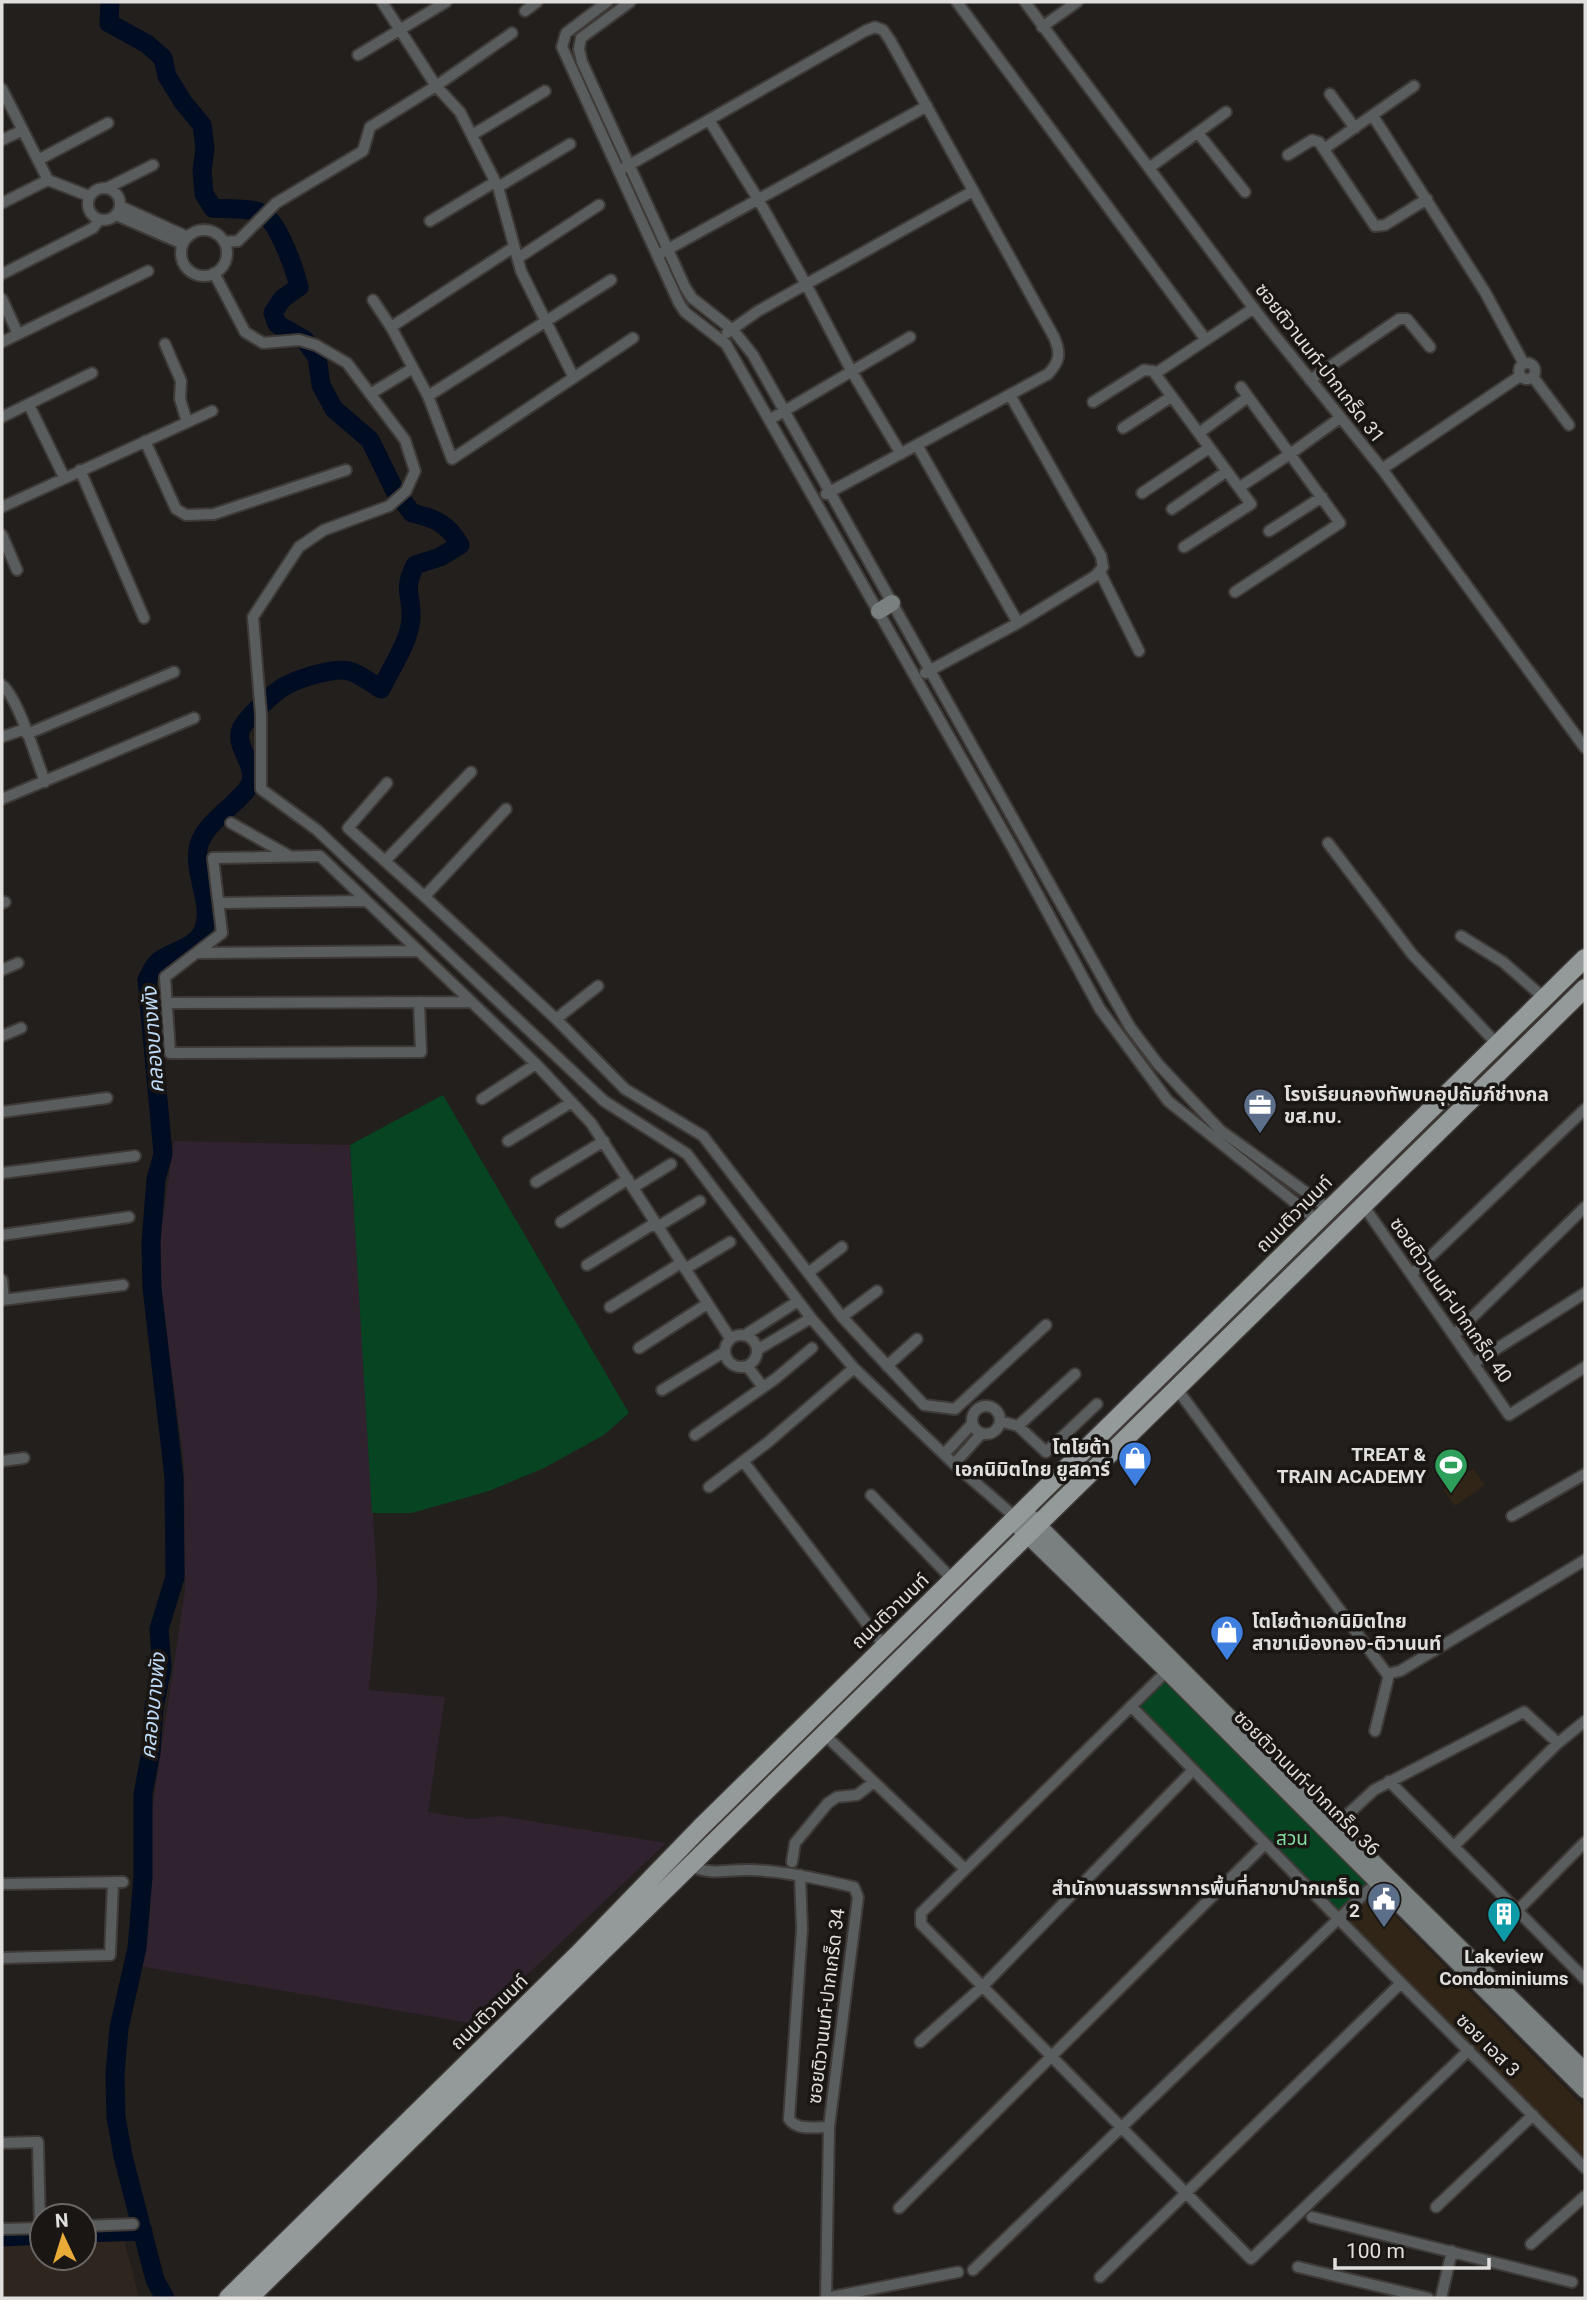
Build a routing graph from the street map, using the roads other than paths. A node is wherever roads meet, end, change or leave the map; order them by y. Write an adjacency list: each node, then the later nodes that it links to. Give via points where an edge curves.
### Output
1 (382, 2): 11 (street)
2 (446, 2): 11 (street)
3 (537, 2): 9 (street)
4 (607, 2): 36 (street, via 566,33 562,47)
5 (630, 2): 33 (street, via 581,38 579,49)
6 (958, 2): 70 (street)
7 (1025, 2): 10 (street, ซอยติวานนท์-ปากเกร็ด 31)
8 (1077, 2): 10 (street)
9 (525, 11)
10 (1042, 27): 35 (street, ซอยติวานนท์-ปากเกร็ด 31)
11 (400, 31): 13 (street); 14 (street)
12 (512, 33): 14 (street)
13 (358, 55)
14 (436, 86): 27 (street, via 460,112); 51 (street, via 370,127 363,151 276,203 237,241)
15 (1414, 86): 21 (street)
16 (2, 89): 25 (street)
17 (545, 90): 27 (street)
18 (1330, 94): 24 (street)
19 (927, 106): 22 (street, via 890,40 875,27); 40 (street); 43 (street)
20 (1226, 112): 26 (street)
21 (1373, 116): 24 (street); 44 (street)
22 (709, 120): 33 (street); 43 (street)
23 (108, 123): 32 (street)
24 (1355, 128): 30 (street)
25 (23, 130): 28 (street); 32 (street)
26 (1198, 133): 35 (street); 41 (street)
27 (472, 135): 38 (street)
28 (2, 140)
29 (570, 144): 38 (street)
30 (1324, 149): 31 (street, via 1312,140); 44 (street, via 1375,226 1385,225)
31 (1288, 155)
32 (38, 160): 37 (street)
33 (630, 164): 36 (street); 52 (street)
34 (153, 165): 39 (street)
35 (1149, 168): 62 (street, ซอยติวานนท์-ปากเกร็ด 31)
36 (620, 171): 54 (street)
37 (48, 180): 42 (street); 45 (street)
38 (497, 185): 49 (street); 53 (street)
39 (107, 188): 42 (street, via 96,189); 47 (street, via 119,196)
40 (973, 191): 59 (street); 85 (street, via 1059,350 1058,363 1048,374)
41 (1245, 192)
42 (89, 196): 48 (street, via 88,208)
43 (758, 199): 52 (street); 59 (street)
44 (1427, 199): 74 (street)
45 (2, 203)
46 (599, 205): 53 (street)
47 (118, 210): 48 (street, via 108,220); 50 (street)
48 (99, 219): 57 (street, via 93,228)
49 (430, 221)
50 (185, 240): 51 (street, via 207,230); 56 (street, via 181,256 191,271)
51 (224, 242): 56 (street, via 226,257)
52 (668, 249): 54 (street); 65 (street, via 692,298)
53 (516, 253): 63 (street); 64 (street)
54 (657, 255): 69 (street, via 685,312)
55 (148, 271): 66 (street)
56 (214, 273): 84 (street, via 245,332 263,343 316,345 347,363)
57 (2, 274)
58 (611, 280): 63 (street)
59 (807, 286): 65 (street); 76 (street)
60 (2, 299): 66 (street)
61 (373, 300): 64 (street)
62 (1254, 308): 70 (street); 82 (street, ซอยติวานนท์-ปากเกร็ด 31)
63 (545, 320): 79 (street); 86 (street)
64 (391, 327): 75 (street)
65 (732, 329): 69 (street); 92 (street, via 753,355)
66 (18, 334): 71 (street)
67 (910, 337): 76 (street)
68 (633, 338): 79 (street)
69 (720, 339): 95 (street)
70 (1206, 340): 78 (street)
71 (2, 342)
72 (165, 344): 96 (street, via 181,380 180,399)
73 (1430, 347): 82 (street, via 1407,319 1399,319)
74 (1524, 364): 80 (street); 81 (street, via 1534,366)
75 (413, 368): 84 (street); 86 (street)
76 (852, 372): 92 (street); 103 (street)
77 (92, 373): 90 (street)
78 (1156, 373): 87 (street); 89 (street, via 1144,370)
79 (573, 376): 86 (street, via 452,458)
80 (1520, 376): 81 (street, via 1526,380); 105 (street)
81 (1533, 377): 97 (street)
82 (1310, 380): 94 (street, ซอยติวานนท์-ปากเกร็ด 31)
83 (1241, 387): 88 (street)
84 (370, 394): 196 (street, via 405,440 415,471 406,491 389,506 324,530 299,547 253,617 261,710 261,789 317,830 604,1101 687,1154)
85 (1010, 395): 101 (street); 121 (street, via 1101,556)
86 (428, 396)
87 (1171, 397): 98 (street); 99 (street)
88 (1248, 397): 99 (street); 104 (street)
89 (1093, 402)
90 (29, 405): 93 (street); 109 (street)
91 (212, 411): 96 (street)
92 (784, 411): 95 (street); 111 (street)
93 (2, 417)
94 (1339, 418): 104 (street); 105 (street, ซอยติวานนท์-ปากเกร็ด 31)
95 (769, 420): 114 (street)
96 (187, 422): 100 (street)
97 (1569, 425)
98 (1123, 428)
99 (1199, 433): 102 (street)
100 (145, 441): 106 (street); 107 (street, via 176,509 186,515 214,514)
101 (917, 445): 103 (street); 125 (street)
102 (1209, 448): 108 (street); 112 (street)
103 (901, 454): 111 (street)
104 (1290, 454): 110 (street); 113 (street)
105 (1382, 469): 134 (street, ซอยติวานนท์-ปากเกร็ด 31)
106 (80, 470): 109 (street); 124 (street)
107 (346, 470)
108 (1227, 471): 110 (street); 116 (street)
109 (64, 477): 115 (street)
110 (1240, 487): 119 (street, via 1251,504)
111 (829, 493): 114 (street); 123 (street)
112 (1142, 493)
113 (1321, 497): 117 (street); 122 (street, via 1340,523)
114 (813, 499): 123 (street)
115 (2, 507)
116 (1172, 509)
117 (1269, 531)
118 (2, 535): 120 (street)
119 (1184, 547)
120 (17, 570)
121 (1100, 572): 125 (street); 126 (street)
122 (1235, 592)
123 (885, 607): 128 (street); 129 (street)
124 (144, 618)
125 (1018, 624): 128 (street)
126 (1139, 651)
127 (174, 671): 132 (street)
128 (930, 671): 129 (street); 179 (street, via 1130,1027 1158,1065 1220,1130)
129 (917, 678): 179 (street, via 1100,1009 1168,1101)
130 (2, 685): 132 (street)
131 (194, 718): 136 (street)
132 (26, 732): 133 (street); 136 (street)
133 (2, 737)
134 (1585, 748)
135 (471, 772): 143 (street)
136 (45, 782): 138 (street)
137 (387, 783): 143 (street, via 348,828)
138 (2, 799)
139 (506, 809): 144 (street)
140 (231, 822): 142 (street)
141 (1328, 843): 162 (street, via 1412,954)
142 (290, 857): 145 (street, via 320,856); 146 (street, via 213,858)
143 (385, 861): 144 (street)
144 (425, 896): 159 (street)
145 (365, 901): 146 (street); 148 (street)
146 (219, 903): 149 (street, via 222,933)
147 (1461, 936): 155 (street, via 1503,962)
148 (417, 951): 149 (street); 157 (street)
149 (197, 953): 158 (street, via 165,977)
150 (1585, 958): 155 (main road, ถนนติวานนท์)
151 (18, 963): 152 (street)
152 (2, 970)
153 (598, 986): 159 (street)
154 (1585, 988): 177 (main road, ถนนติวานนท์)
155 (1544, 998): 162 (main road, ถนนติวานนท์)
156 (419, 1002): 157 (street); 158 (street); 158 (street, via 421,1052 170,1053)
157 (470, 1002): 163 (street)
158 (167, 1003)
159 (556, 1019): 189 (street, via 625,1089 703,1136)
160 (20, 1028): 161 (street)
161 (2, 1036)
162 (1497, 1044): 179 (main road, ถนนติวานนท์)
163 (537, 1064): 165 (street); 166 (street)
164 (107, 1098): 168 (street)
165 (482, 1099)
166 (572, 1102): 169 (street); 170 (street)
167 (1585, 1109): 190 (street)
168 (2, 1112)
169 (508, 1141)
170 (604, 1141): 174 (street); 175 (street)
171 (135, 1156): 173 (street)
172 (671, 1164): 175 (street)
173 (2, 1173)
174 (536, 1182)
175 (631, 1183): 182 (street); 183 (street)
176 (700, 1201): 183 (street)
177 (1363, 1205): 181 (main road, ถนนติวานนท์); 190 (street, ซอยติวานนท์-ปากเกร็ด 40)
178 (1585, 1207): 203 (street)
179 (1326, 1212): 181 (main road); 235 (main road, ถนนติวานนท์)
180 (129, 1217): 184 (street)
181 (1347, 1221): 217 (main road, ถนนติวานนท์)
182 (561, 1222)
183 (656, 1225): 187 (street); 188 (street)
184 (2, 1235)
185 (730, 1242): 188 (street)
186 (842, 1247): 189 (street)
187 (587, 1265)
188 (683, 1266): 197 (street); 198 (street)
189 (808, 1273): 199 (street)
190 (1412, 1274): 203 (street, ซอยติวานนท์-ปากเกร็ด 40)
191 (2, 1280): 195 (street)
192 (123, 1285): 195 (street)
193 (877, 1291): 199 (street)
194 (1585, 1293): 210 (street)
195 (3, 1300)
196 (798, 1301): 200 (street); 202 (street)
197 (707, 1304): 204 (street); 206 (street)
198 (610, 1307)
199 (842, 1317): 212 (street)
200 (811, 1318): 208 (street); 214 (street)
201 (1046, 1325): 220 (street)
202 (745, 1335): 204 (street); 208 (street, via 754,1340)
203 (1454, 1335): 210 (street, ซอยติวานนท์-ปากเกร็ด 40)
204 (730, 1338): 209 (street)
205 (917, 1339): 212 (street)
206 (639, 1348)
207 (812, 1348): 216 (street)
208 (757, 1350): 211 (street, via 755,1360)
209 (724, 1352): 211 (street, via 732,1365); 218 (street)
210 (1474, 1363): 213 (street, ซอยติวานนท์-ปากเกร็ด 40, via 1510,1415)
211 (747, 1366): 216 (street)
212 (887, 1366): 220 (street, via 924,1405)
213 (1585, 1367)
214 (854, 1368): 227 (street); 230 (street)
215 (1075, 1374): 224 (street)
216 (763, 1387): 226 (street)
217 (1177, 1389): 237 (main road, ถนนติวานนท์); 242 (street)
218 (662, 1390)
219 (1097, 1404): 224 (street, via 1046,1452)
220 (955, 1409): 221 (street)
221 (974, 1412): 222 (street, via 990,1407 998,1412); 223 (street)
222 (1000, 1421): 224 (street); 225 (street, via 993,1432)
223 (972, 1424): 225 (street); 227 (street)
224 (1018, 1426)
225 (981, 1434): 231 (street)
226 (695, 1435)
227 (944, 1454): 231 (street)
228 (24, 1458): 229 (street)
229 (2, 1461)
230 (743, 1461): 233 (street); 240 (street)
231 (954, 1464): 235 (street)
232 (1585, 1474): 236 (street)
233 (709, 1487)
234 (870, 1495): 239 (street)
235 (1017, 1516): 237 (street, ซอยติวานนท์-ปากเกร็ด 36); 239 (main road, ถนนติวานนท์)
236 (1511, 1516)
237 (1033, 1531): 241 (street, ซอยติวานนท์-ปากเกร็ด 36); 246 (main road, ถนนติวานนท์)
238 (1585, 1560): 242 (street)
239 (952, 1580): 240 (main road, ถนนติวานนท์)
240 (884, 1646): 264 (main road, ถนนติวานนท์, via 701,1827)
241 (1171, 1667): 243 (street); 251 (street, ซอยติวานนท์-ปากเกร็ด 36)
242 (1389, 1675): 245 (street)
243 (1131, 1706): 248 (street, ซอย เอส 3); 257 (street)
244 (1585, 1721): 247 (street)
245 (1375, 1731)
246 (824, 1734): 250 (street); 256 (main road, ถนนติวานนท์)
247 (1558, 1743): 249 (street, via 1524,1712); 254 (street)
248 (1193, 1770): 253 (street, ซอย เอส 3); 267 (street)
249 (1390, 1781): 251 (street); 254 (street)
250 (874, 1782): 255 (street, via 857,1795 837,1797 828,1804 795,1843); 257 (street)
251 (1332, 1829): 259 (street, ซอยติวานนท์-ปากเกร็ด 36)
252 (1585, 1842): 261 (street)
253 (1265, 1844): 262 (street, ซอย เอส 3); 270 (street)
254 (1454, 1846): 261 (street)
255 (792, 1862)
256 (690, 1866): 258 (street, ซอยติวานนท์-ปากเกร็ด 34, via 705,1872); 264 (main road, ถนนติวานนท์)
257 (965, 1869): 267 (street, via 921,1913 921,1924)
258 (800, 1875): 274 (street, via 802,1929 789,2119 802,2127); 274 (street, ซอยติวานนท์-ปากเกร็ด 34, via 854,1887 858,1897)
259 (1381, 1878): 262 (street); 271 (street, ซอยติวานนท์-ปากเกร็ด 36); 272 (street, ซอยติวานนท์-ปากเกร็ด 36)
260 (2, 1884): 263 (street, via 118,1883 110,1955)
261 (1518, 1910): 265 (street)
262 (1338, 1918): 266 (street, ซอย เอส 3); 275 (street)
263 (2, 1958)
264 (575, 1967): 296 (main road, ถนนติวานนท์); 297 (main road, ถนนติวานนท์)
265 (1584, 1974)
266 (1401, 1983): 269 (street, ซอย เอส 3); 278 (street)
267 (983, 1986): 268 (street); 270 (street)
268 (920, 2042)
269 (1469, 2050): 273 (street, ซอย เอส 3); 278 (street, via 1251,2259)
270 (1052, 2056): 275 (street); 282 (street)
271 (1585, 2071)
272 (1585, 2090)
273 (1533, 2116): 277 (street, ซอย เอส 3); 281 (street)
274 (828, 2127): 298 (street, ซอยติวานนท์-ปากเกร็ด 34)
275 (1121, 2127): 278 (street); 291 (street)
276 (2, 2143): 280 (street, via 38,2143)
277 (1585, 2168)
278 (1188, 2193): 293 (street)
279 (1585, 2196): 288 (street)
280 (40, 2202)
281 (1436, 2207)
282 (899, 2208)
283 (1312, 2217): 289 (street)
284 (134, 2224): 285 (street)
285 (98, 2225)
286 (28, 2228): 287 (street)
287 (2, 2229)
288 (1531, 2244)
289 (1452, 2251): 294 (street); 301 (street)
290 (1298, 2267): 300 (street)
291 (973, 2270)
292 (958, 2272): 295 (street)
293 (1100, 2277)
294 (1572, 2281)
295 (890, 2284): 298 (street); 299 (street)
296 (228, 2298)
297 (249, 2298)
298 (825, 2298)
299 (890, 2298)
300 (1428, 2298)
301 (1440, 2298)

